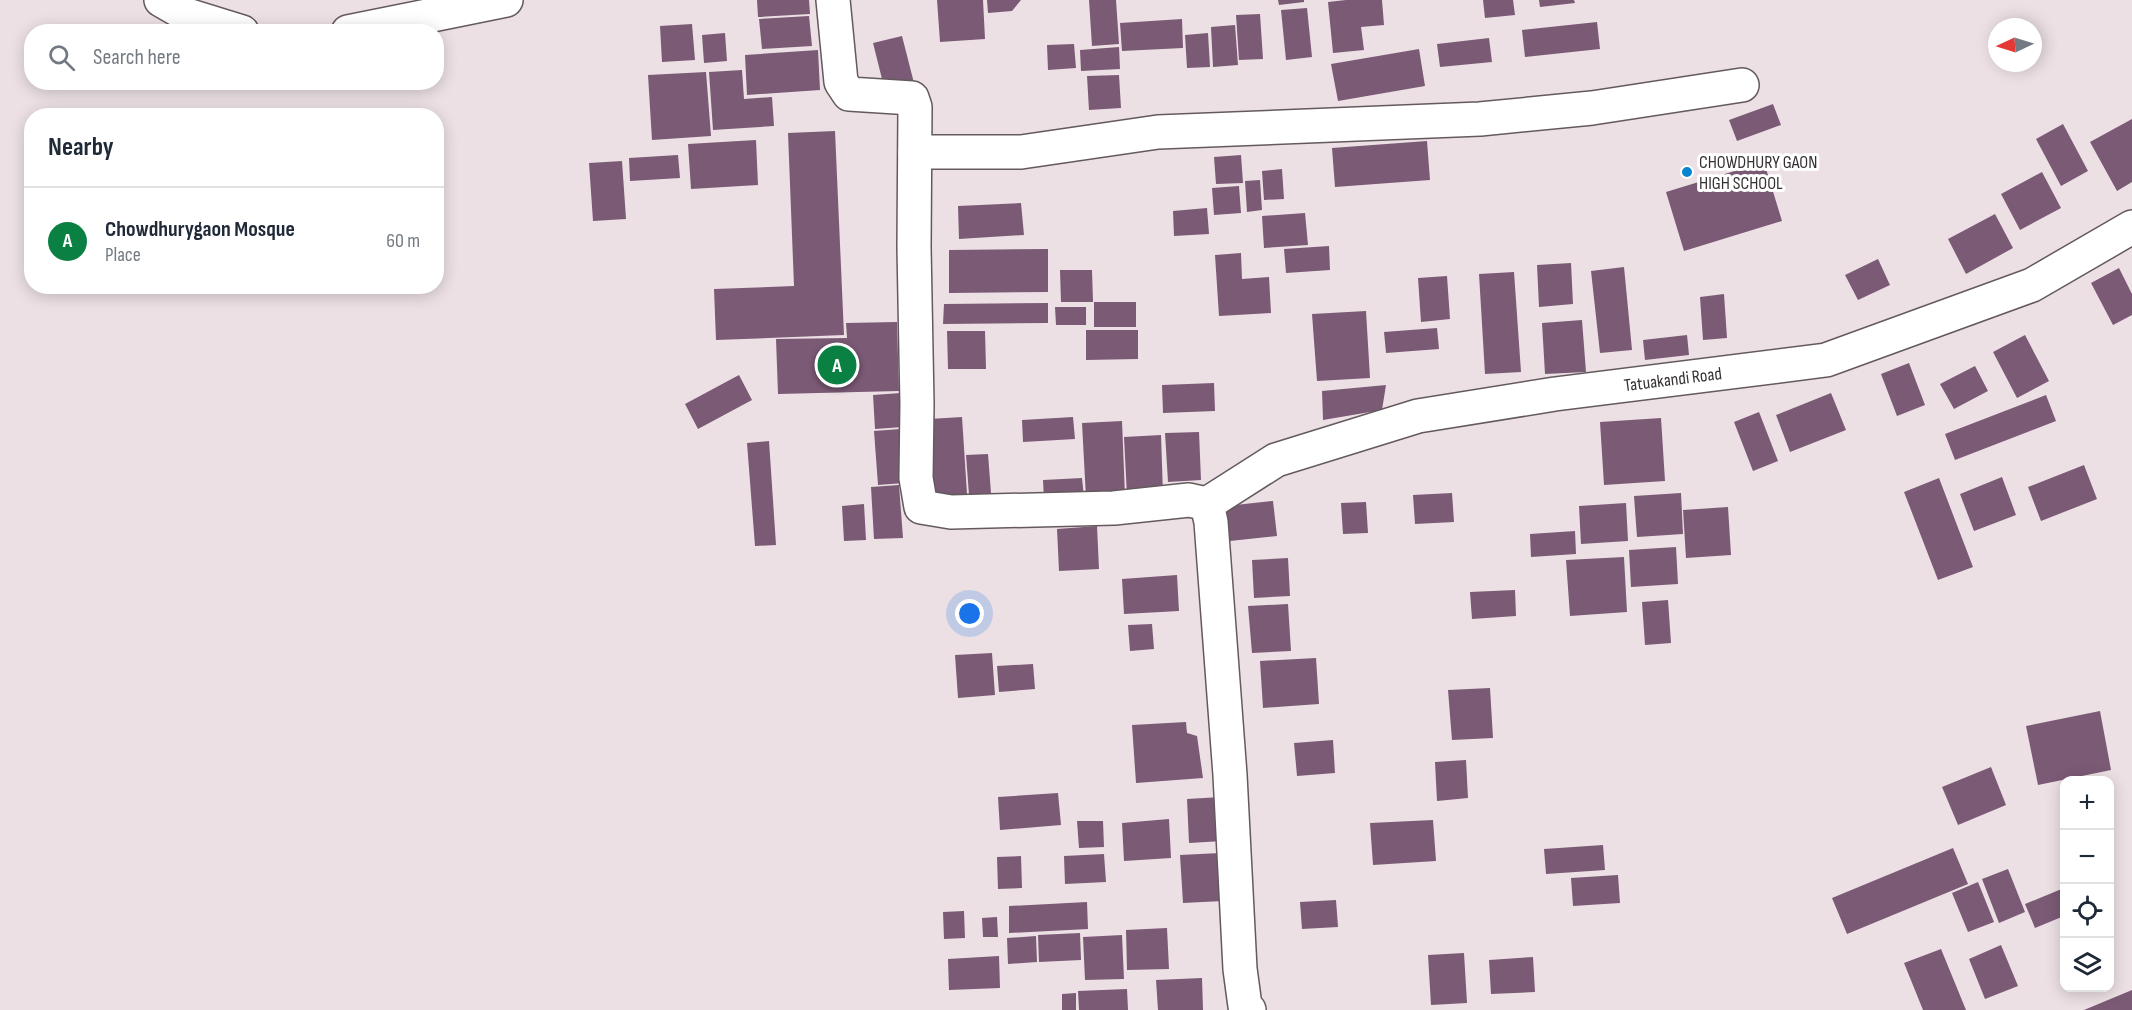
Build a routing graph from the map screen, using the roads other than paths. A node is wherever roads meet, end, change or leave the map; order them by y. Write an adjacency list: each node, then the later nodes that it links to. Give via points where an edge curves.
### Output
1 (161, 0): 4 (street, via 187,15)
2 (506, 0): 5 (street)
3 (833, 0): 7 (street, via 841,82 849,94 912,98)
4 (216, 24)
5 (388, 24)
6 (1742, 85): 7 (street, via 1592,108 1480,119 1158,132 1021,152)
7 (915, 152): 9 (street, via 916,477 921,507 951,512 1114,508 1189,500)
8 (2132, 227): 9 (street, Tatuakandi Road, via 2032,285 1826,360 1555,394 1418,416 1276,460)
9 (1207, 504): 10 (street, via 1230,775 1240,969 1245,1006)
10 (1249, 1010)

